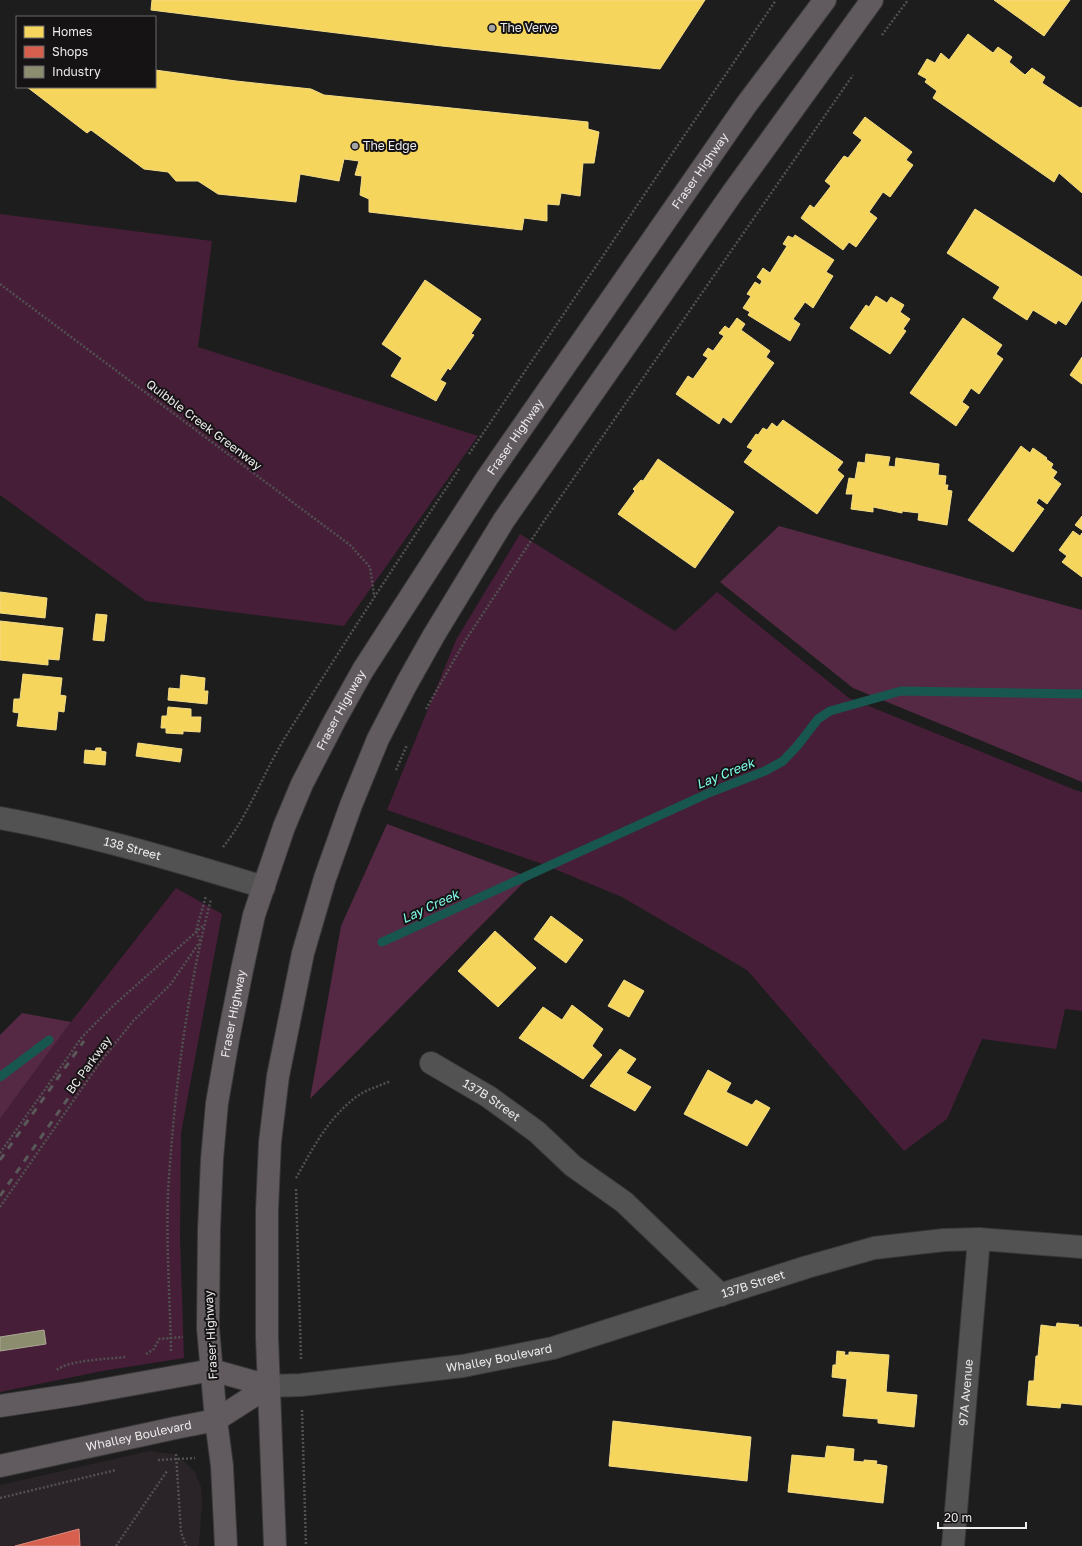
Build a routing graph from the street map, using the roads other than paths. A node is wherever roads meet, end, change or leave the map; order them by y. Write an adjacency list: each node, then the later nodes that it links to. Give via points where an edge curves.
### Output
1 (825, 0): 4 (main road, Fraser Highway, via 746,105 491,472 390,627 363,670 302,784)
2 (872, 0): 10 (main road, via 733,192 504,520 434,635 378,739 325,878 305,945 278,1076 270,1142 267,1210)
3 (0, 818): 4 (street, 138 Street, via 81,835)
4 (264, 887): 9 (main road, Fraser Highway, via 254,915 242,970 217,1103 209,1230 208,1328)
5 (430, 1062): 8 (street, 137B Street, via 489,1097 537,1132 573,1166 624,1202)
6 (979, 1239): 7 (street, 137B Street); 8 (street, 137B Street, via 874,1248); 16 (street, 97A Avenue)
7 (1082, 1247)
8 (721, 1295): 10 (street, Whalley Boulevard, via 553,1348 463,1366 301,1385)
9 (212, 1370): 10 (main road, Whalley Boulevard); 11 (main road, Whalley Boulevard); 12 (main road, Fraser Highway)
10 (270, 1386): 12 (main road, Whalley Boulevard); 15 (main road)
11 (0, 1406)
12 (216, 1420): 13 (main road, Whalley Boulevard); 14 (main road, Fraser Highway, via 222,1466)
13 (0, 1466)
14 (226, 1546)
15 (275, 1546)
16 (953, 1546)

